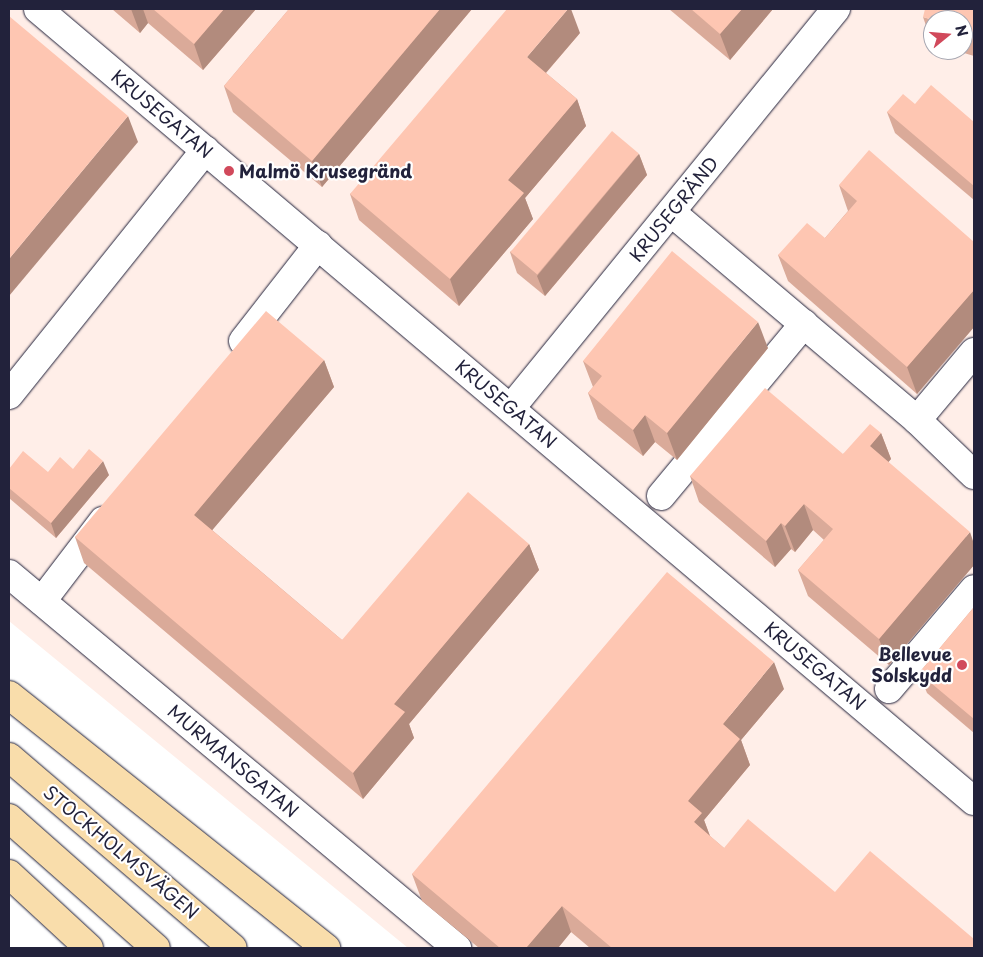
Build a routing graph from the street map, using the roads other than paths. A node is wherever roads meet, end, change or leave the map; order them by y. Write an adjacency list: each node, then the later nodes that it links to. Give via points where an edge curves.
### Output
1 (38, 9): 3 (street, KRUSEGATAN)
2 (836, 9): 4 (street, KRUSEGRÄND)
3 (205, 150): 5 (street, KRUSEGATAN); 9 (street)
4 (671, 212): 6 (street); 10 (street, KRUSEGRÄND)
5 (318, 245): 8 (street); 10 (street, KRUSEGATAN)
6 (804, 324): 11 (street); 13 (street)
7 (974, 352): 11 (street)
8 (228, 360)
9 (9, 395)
10 (511, 408): 21 (street, KRUSEGATAN)
11 (917, 420): 12 (street)
12 (974, 475)
13 (662, 496)
14 (120, 500): 17 (street)
15 (9, 574): 17 (street, MURMANSGATAN)
16 (974, 589): 18 (street)
17 (42, 601): 28 (street, MURMANSGATAN)
18 (889, 689)
19 (9, 695): 27 (highway)
20 (9, 756): 26 (highway, STOCKHOLMSVÄGEN)
21 (974, 800)
22 (9, 818): 25 (highway)
23 (9, 874): 24 (highway)
24 (89, 948)
25 (156, 948)
26 (234, 948)
27 (326, 948)
28 (457, 948)

